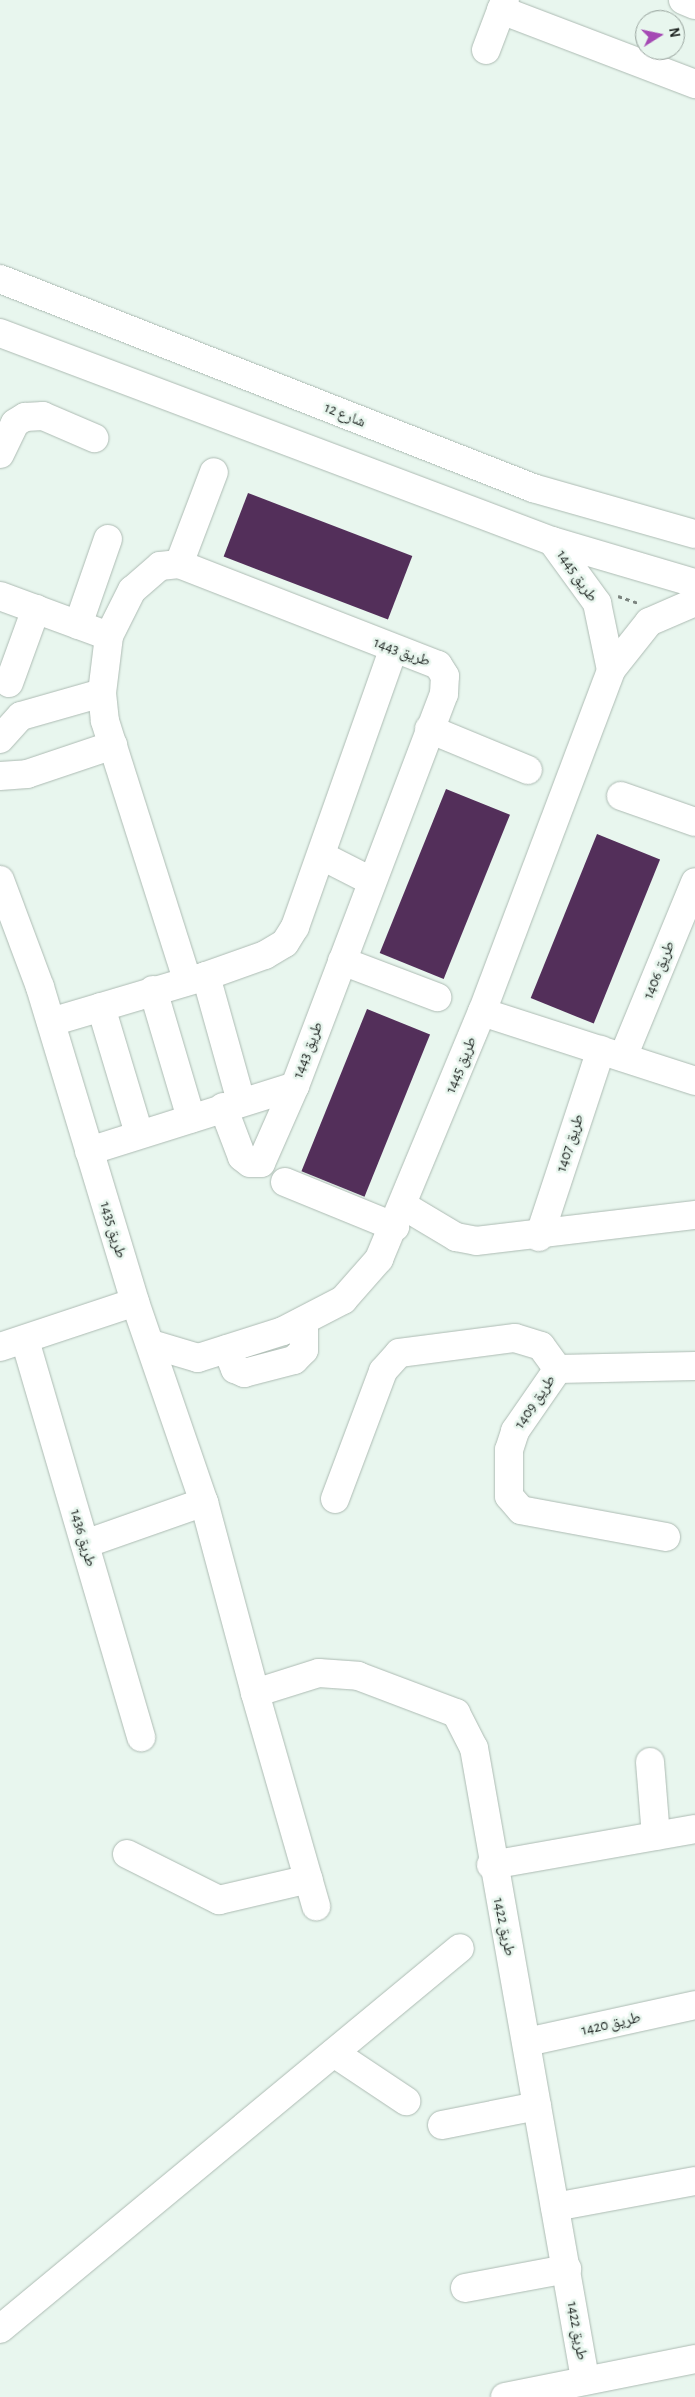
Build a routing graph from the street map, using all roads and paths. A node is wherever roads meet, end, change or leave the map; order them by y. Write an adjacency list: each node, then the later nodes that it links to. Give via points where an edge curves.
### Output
1 (683, 0): 2 (street)
2 (695, 4)
3 (503, 5): 4 (street); 5 (street)
4 (486, 50)
5 (695, 84)
6 (0, 279): 11 (street, شارع 12, via 533,488)
7 (0, 333): 13 (street)
8 (94, 438): 9 (street, via 43,416 25,417 15,423)
9 (0, 454)
10 (214, 472): 14 (street)
11 (695, 534)
12 (108, 539): 21 (street)
13 (552, 541): 15 (street); 16 (street, طريق 1445)
14 (179, 564): 22 (street, via 160,566 147,573 132,590); 23 (street, طريق 1443)
15 (695, 583)
16 (588, 586): 20 (path); 24 (street, طريق 1445, via 604,621)
17 (0, 596): 19 (street)
18 (695, 602): 20 (street, طريق 1445)
19 (36, 609): 21 (street); 25 (street)
20 (665, 612): 24 (street, طريق 1445, via 634,636)
21 (78, 625): 22 (street)
22 (109, 636): 26 (street)
23 (393, 650): 27 (street, طريق 1443, via 438,665 445,676 444,694); 34 (street)
24 (611, 670): 44 (street, طريق 1445)
25 (9, 683)
26 (102, 693): 28 (street, via 20,716); 29 (street)
27 (429, 729): 30 (street); 36 (street, طريق 1443)
28 (0, 739)
29 (112, 745): 31 (street, via 27,774); 40 (street)
30 (528, 770)
31 (0, 776)
32 (620, 796): 33 (street)
33 (695, 822)
34 (322, 856): 36 (street); 40 (street, via 285,944)
35 (0, 880): 38 (street, طريق 1435)
36 (371, 881): 39 (street, طريق 1443)
37 (695, 882): 46 (street, طريق 1406)
38 (9, 938): 45 (street, طريق 1435)
39 (342, 961): 42 (street); 48 (street, طريق 1443)
40 (197, 978): 41 (street); 49 (street)
41 (153, 990): 43 (street); 50 (street)
42 (436, 998)
43 (101, 1007): 45 (street); 51 (street)
44 (482, 1012): 46 (street); 55 (street, طريق 1445)
45 (51, 1022): 52 (street, طريق 1435)
46 (612, 1053): 47 (street); 56 (street, طريق 1407)
47 (695, 1081)
48 (294, 1086): 49 (street, طريق 1443); 49 (street, via 261,1163 250,1164 242,1157)
49 (232, 1104): 50 (street, طريق 1443)
50 (191, 1118): 51 (street, طريق 1443)
51 (139, 1134): 52 (street, طريق 1443)
52 (88, 1151): 57 (street, طريق 1435)
53 (285, 1182): 55 (street)
54 (695, 1215): 56 (street)
55 (399, 1217): 56 (street, via 456,1237 497,1241); 60 (street, طريق 1445, via 379,1260 343,1300 304,1321)
56 (539, 1237)
57 (135, 1302): 58 (street, طريق 1436); 59 (street, طريق 1435)
58 (12, 1344): 67 (street, طريق 1436)
59 (151, 1344): 60 (street); 63 (street, طريق 1435)
60 (198, 1358): 63 (street)
61 (695, 1366): 62 (street, طريق 1409)
62 (558, 1369): 64 (street, via 541,1346 514,1338 399,1353 383,1371); 66 (street, طريق 1409, via 515,1431 507,1470 509,1496 521,1510)
63 (169, 1393): 65 (street, طريق 1435)
64 (335, 1500)
65 (204, 1502): 67 (street); 68 (street, طريق 1435, via 222,1581)
66 (666, 1537)
67 (85, 1544): 69 (street, طريق 1436)
68 (255, 1693): 74 (street, طريق 1422, via 318,1673 358,1676 456,1713 474,1748); 75 (street, طريق 1435)
69 (141, 1737)
70 (650, 1762): 72 (street)
71 (695, 1829): 72 (street)
72 (656, 1836): 74 (street)
73 (127, 1854): 75 (street, via 219,1900)
74 (491, 1866): 79 (street, طريق 1422)
75 (309, 1879): 76 (street, طريق 1435)
76 (316, 1906)
77 (460, 1948): 80 (street)
78 (695, 2005): 79 (street, طريق 1420)
79 (527, 2042): 82 (street, طريق 1422)
80 (334, 2053): 81 (street); 88 (street)
81 (406, 2101)
82 (537, 2106): 83 (street); 85 (street, طريق 1422)
83 (442, 2125)
84 (695, 2180): 85 (street)
85 (555, 2207): 86 (street, طريق 1422)
86 (567, 2269): 87 (street); 90 (street, طريق 1422)
87 (465, 2288)
88 (0, 2329)
89 (695, 2359): 90 (street, طريق 1422)
90 (585, 2379): 91 (street, طريق 1422)
91 (505, 2397)

